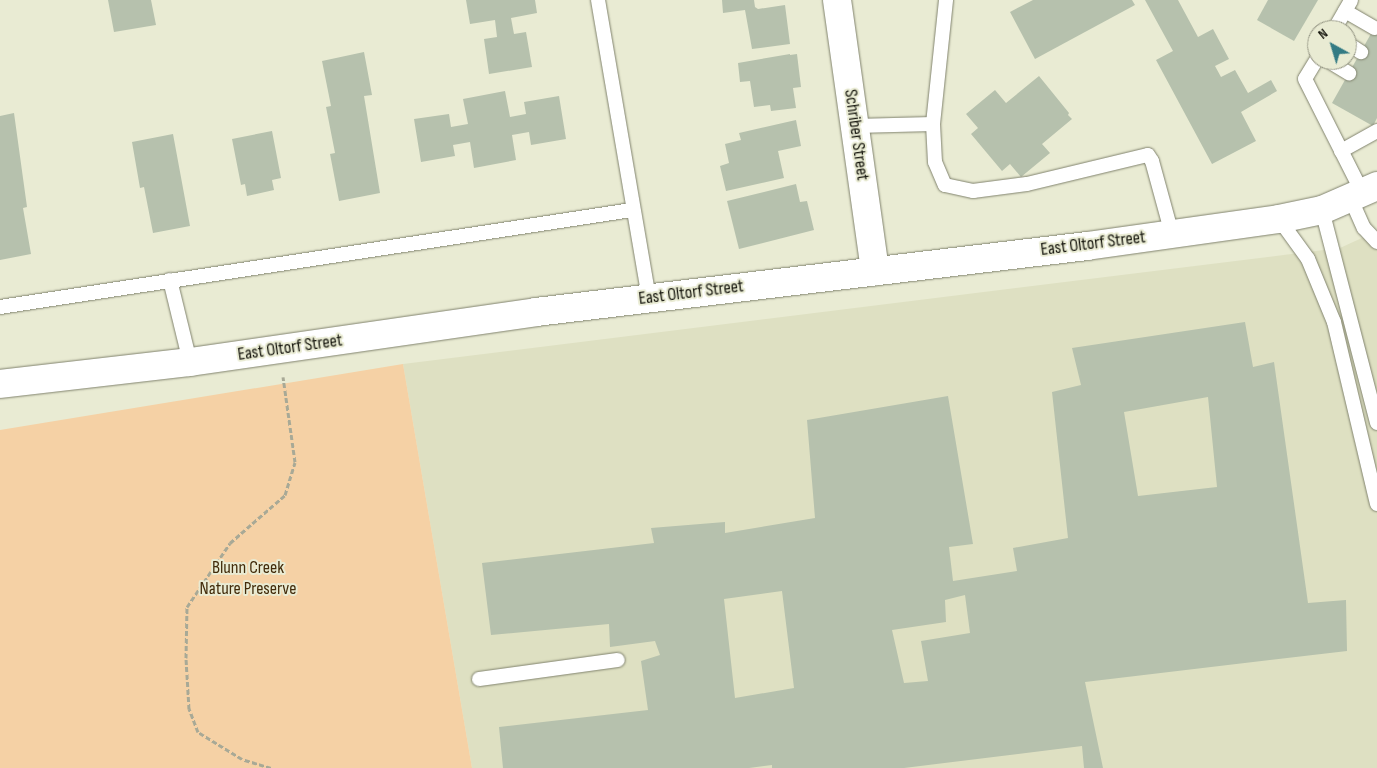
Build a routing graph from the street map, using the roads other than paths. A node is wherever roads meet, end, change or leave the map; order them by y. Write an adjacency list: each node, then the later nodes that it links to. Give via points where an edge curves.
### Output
1 (598, 0): 17 (lane)
2 (837, 0): 13 (main road, Schriber Street)
3 (946, 0): 12 (lane)
4 (1348, 5): 5 (lane); 6 (lane)
5 (1340, 20)
6 (1374, 28)
7 (1357, 50): 8 (lane)
8 (1360, 52)
9 (1310, 70): 15 (lane, via 1305,79)
10 (1344, 70): 11 (lane)
11 (1349, 73)
12 (933, 124): 13 (lane); 20 (lane, via 935,162 945,185 973,191 1027,184 1148,155)
13 (855, 126): 22 (main road, Schriber Street)
14 (1377, 132): 15 (lane)
15 (1341, 151): 16 (lane)
16 (1363, 192): 18 (main road, East Oltorf Street); 21 (lane, via 1364,228)
17 (632, 210): 23 (lane); 24 (lane)
18 (1322, 210): 19 (main road, East Oltorf Street); 28 (lane)
19 (1279, 219): 20 (main road, East Oltorf Street); 29 (lane, via 1308,259 1334,322)
20 (1172, 234): 22 (main road, East Oltorf Street)
21 (1377, 242)
22 (875, 271): 24 (main road, East Oltorf Street)
23 (170, 280): 25 (lane); 26 (lane)
24 (649, 299): 26 (main road, East Oltorf Street)
25 (0, 307)
26 (190, 362): 27 (main road, East Oltorf Street)
27 (0, 384)
28 (1377, 423)
29 (1377, 504)
30 (618, 660): 31 (lane)
31 (479, 679)

